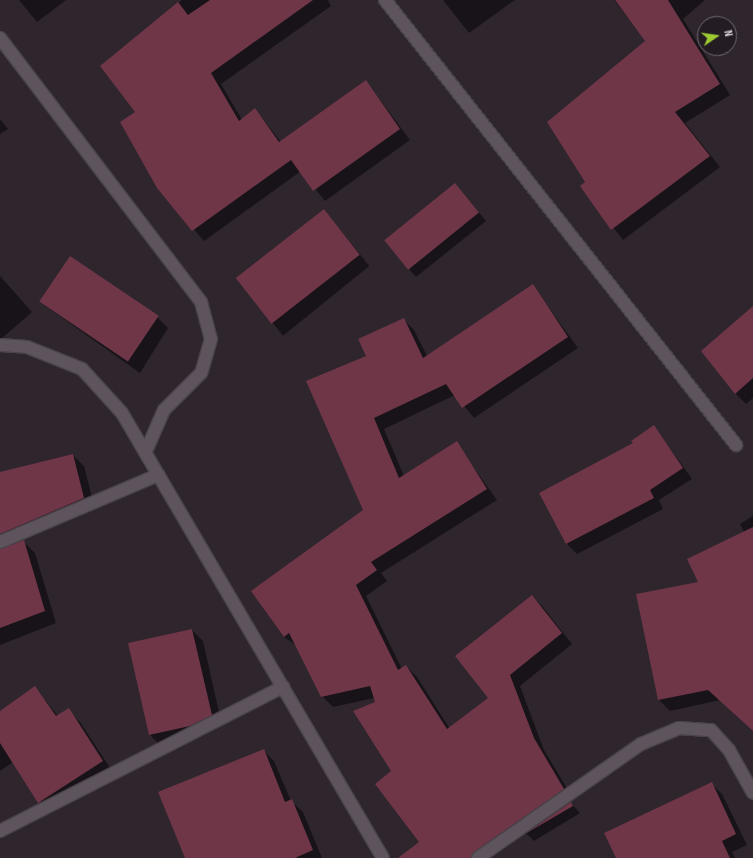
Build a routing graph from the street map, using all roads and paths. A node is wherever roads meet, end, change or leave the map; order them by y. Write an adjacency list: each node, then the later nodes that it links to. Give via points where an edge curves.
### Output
1 (385, 0): 4 (street)
2 (0, 38): 5 (street, via 201,302 211,339 201,372 164,410)
3 (0, 345): 5 (street, via 27,347 82,369 122,413)
4 (736, 445)
5 (146, 451): 6 (street)
6 (158, 476): 7 (street); 8 (street)
7 (0, 542)
8 (283, 687): 10 (street); 11 (street)
9 (753, 793): 12 (street, via 729,750 711,730 679,728 641,744)
10 (0, 831)
11 (383, 858)
12 (478, 858)

